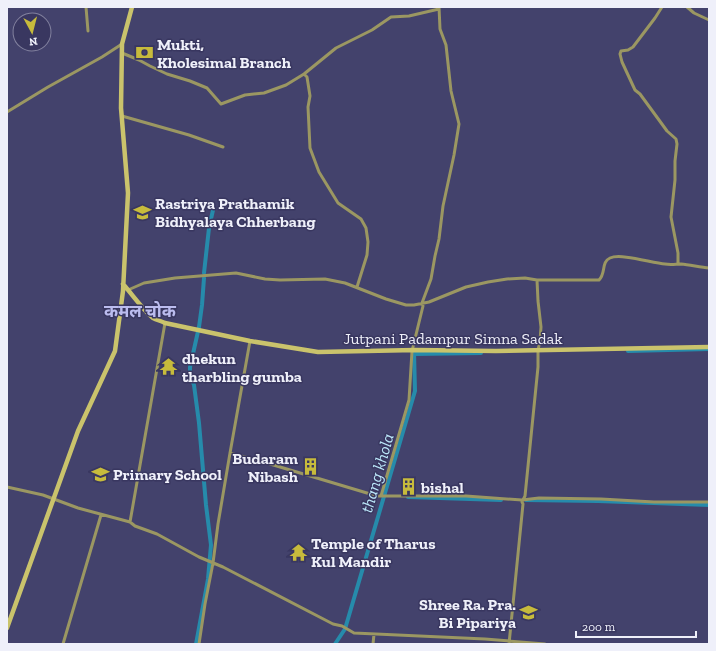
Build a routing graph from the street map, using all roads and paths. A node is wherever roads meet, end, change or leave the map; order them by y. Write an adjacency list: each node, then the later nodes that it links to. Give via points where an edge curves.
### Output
1 (86, 7): 7 (street)
2 (132, 7): 8 (street)
3 (662, 7): 14 (street, via 633,47 621,51 620,54 635,90 676,139 672,217)
4 (687, 7): 6 (street)
5 (439, 8): 10 (street, via 409,16 391,17 336,48); 20 (street, via 440,29 446,45 451,90 460,124 431,279)
6 (709, 20)
7 (88, 31)
8 (122, 44): 9 (street); 11 (street)
9 (122, 53): 10 (street, via 167,74 207,88 221,104 246,95 264,93 286,85); 12 (street)
10 (304, 74): 18 (street, via 307,77 310,96 310,148 319,172 338,203 361,219 366,228 367,255)
11 (7, 112)
12 (122, 116): 13 (street); 17 (street, via 128,193)
13 (223, 147)
14 (678, 264): 15 (street); 16 (street, via 611,257 607,260 599,280)
15 (709, 268)
16 (537, 280): 20 (street, via 525,278 488,282); 24 (street, via 541,327)
17 (123, 284): 19 (street, Jutpani Padampur Simna Sadak); 29 (street, via 115,351 78,431)
18 (357, 287): 19 (street, via 325,279 265,279 236,273 175,278 144,283); 20 (street, via 406,305)
19 (128, 290): 21 (street, Jutpani Padampur Simna Sadak, via 153,318)
20 (422, 303): 25 (street)
21 (165, 323): 22 (street, Jutpani Padampur Simna Sadak); 33 (street)
22 (250, 341): 25 (street, Jutpani Padampur Simna Sadak, via 318,352); 26 (street)
23 (709, 347): 24 (street, Jutpani Padampur Simna Sadak)
24 (538, 350): 25 (street, Jutpani Padampur Simna Sadak); 30 (street, via 525,496)
25 (412, 351): 28 (street, via 410,400)
26 (230, 453): 28 (street); 34 (street)
27 (7, 487): 29 (street)
28 (381, 496): 30 (street, via 466,496)
29 (53, 498): 32 (street); 35 (street)
30 (522, 500): 31 (street, via 540,498); 37 (street, via 521,534)
31 (709, 502)
32 (101, 515): 33 (street); 38 (street)
33 (130, 522): 34 (street)
34 (213, 563): 36 (street, via 354,633); 39 (street)
35 (7, 628)
36 (374, 634): 37 (street, via 486,639); 40 (street)
37 (509, 643): 41 (street)
38 (63, 644)
39 (199, 644)
40 (372, 644)
41 (545, 644)

